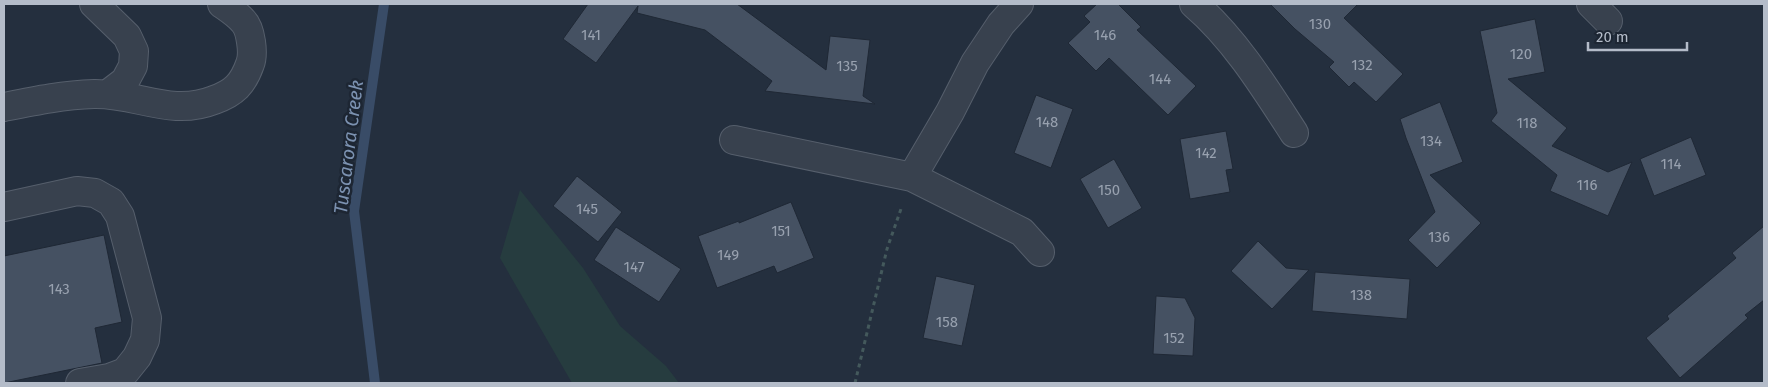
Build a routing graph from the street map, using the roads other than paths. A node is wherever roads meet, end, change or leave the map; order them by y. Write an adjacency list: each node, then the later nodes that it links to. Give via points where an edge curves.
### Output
1 (94, 4): 5 (street, via 127,36 134,51 125,81)
2 (222, 4): 5 (street, via 245,22 253,58 245,79 228,95 205,104 179,107)
3 (1019, 4): 9 (street, via 975,63)
4 (1194, 4): 7 (street, via 1253,70)
5 (108, 94): 6 (street, via 67,95)
6 (4, 107)
7 (1294, 133)
8 (734, 140): 9 (street)
9 (912, 177): 11 (street, via 1022,232)
10 (4, 206): 12 (street, via 76,191 96,193 111,202 120,216 147,318 145,340 138,357 125,372)
11 (1040, 252)
12 (80, 383)

